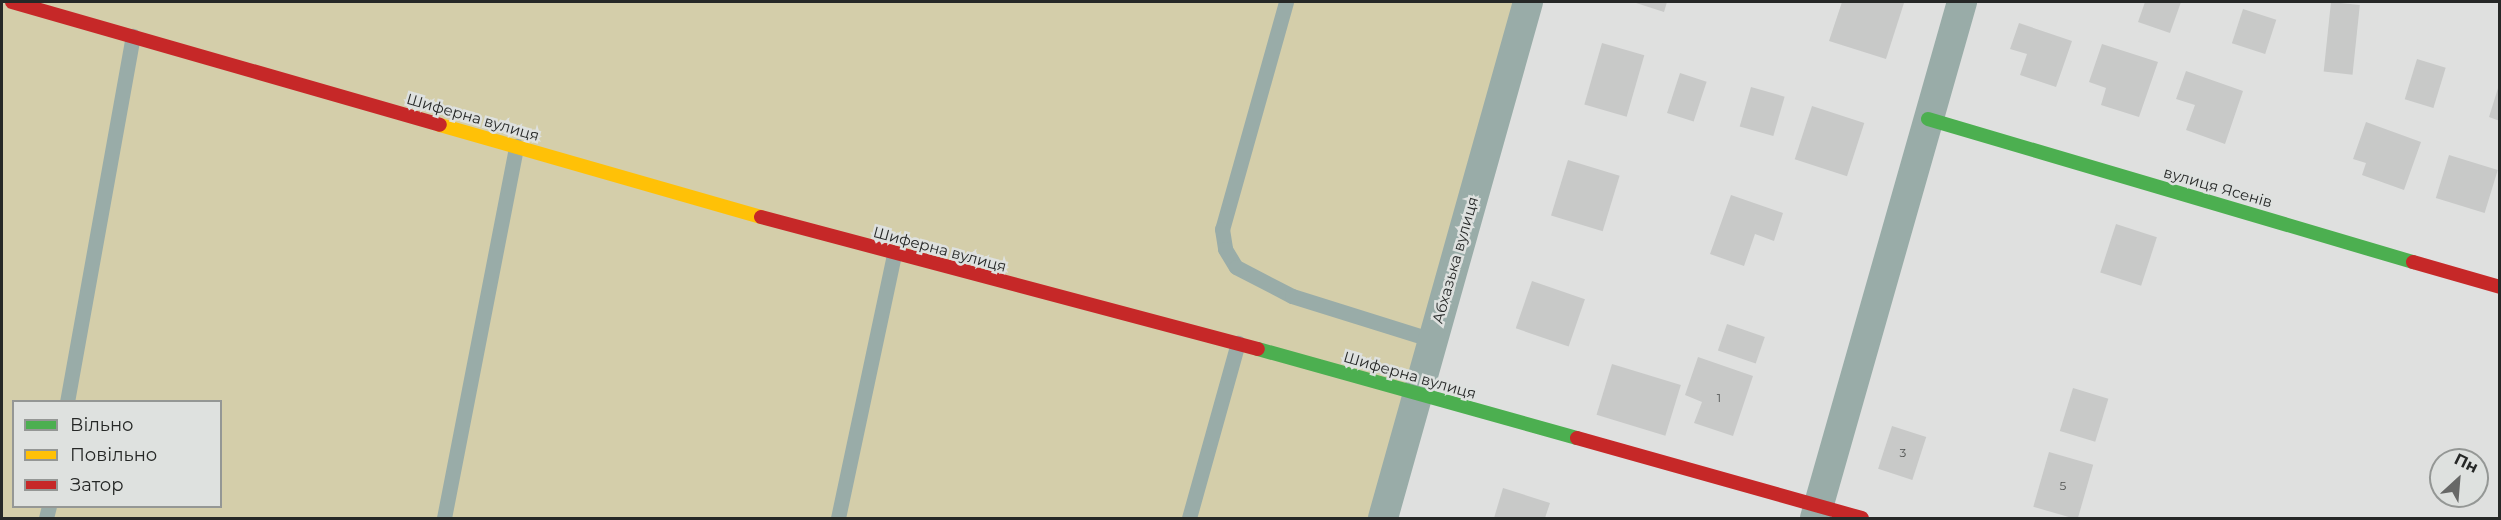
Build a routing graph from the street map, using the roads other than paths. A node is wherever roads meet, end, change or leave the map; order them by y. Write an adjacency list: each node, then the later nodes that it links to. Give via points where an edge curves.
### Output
1 (12, 2): 5 (street, Шиферна вулиця)
2 (1287, 2): 10 (lane, via 1222,229 1225,249 1236,267 1292,296)
3 (1528, 2): 10 (street, Абхазька вулиця)
4 (1962, 2): 6 (street)
5 (133, 36): 7 (street, Шиферна вулиця); 13 (lane)
6 (1928, 119): 9 (street, вулиця Ясенів); 14 (street)
7 (516, 146): 8 (street, Шиферна вулиця); 15 (lane)
8 (894, 255): 11 (street, Шиферна вулиця); 16 (lane)
9 (2499, 287)
10 (1432, 340): 12 (street, Абхазька вулиця)
11 (1238, 343): 12 (street, Шиферна вулиця); 17 (lane)
12 (1417, 394): 14 (street, Шиферна вулиця); 18 (street, Абхазька вулиця)
13 (68, 400)
14 (1816, 512): 19 (street, Шиферна вулиця)
15 (444, 519)
16 (838, 519)
17 (1189, 519)
18 (1383, 519)
19 (1862, 519)

